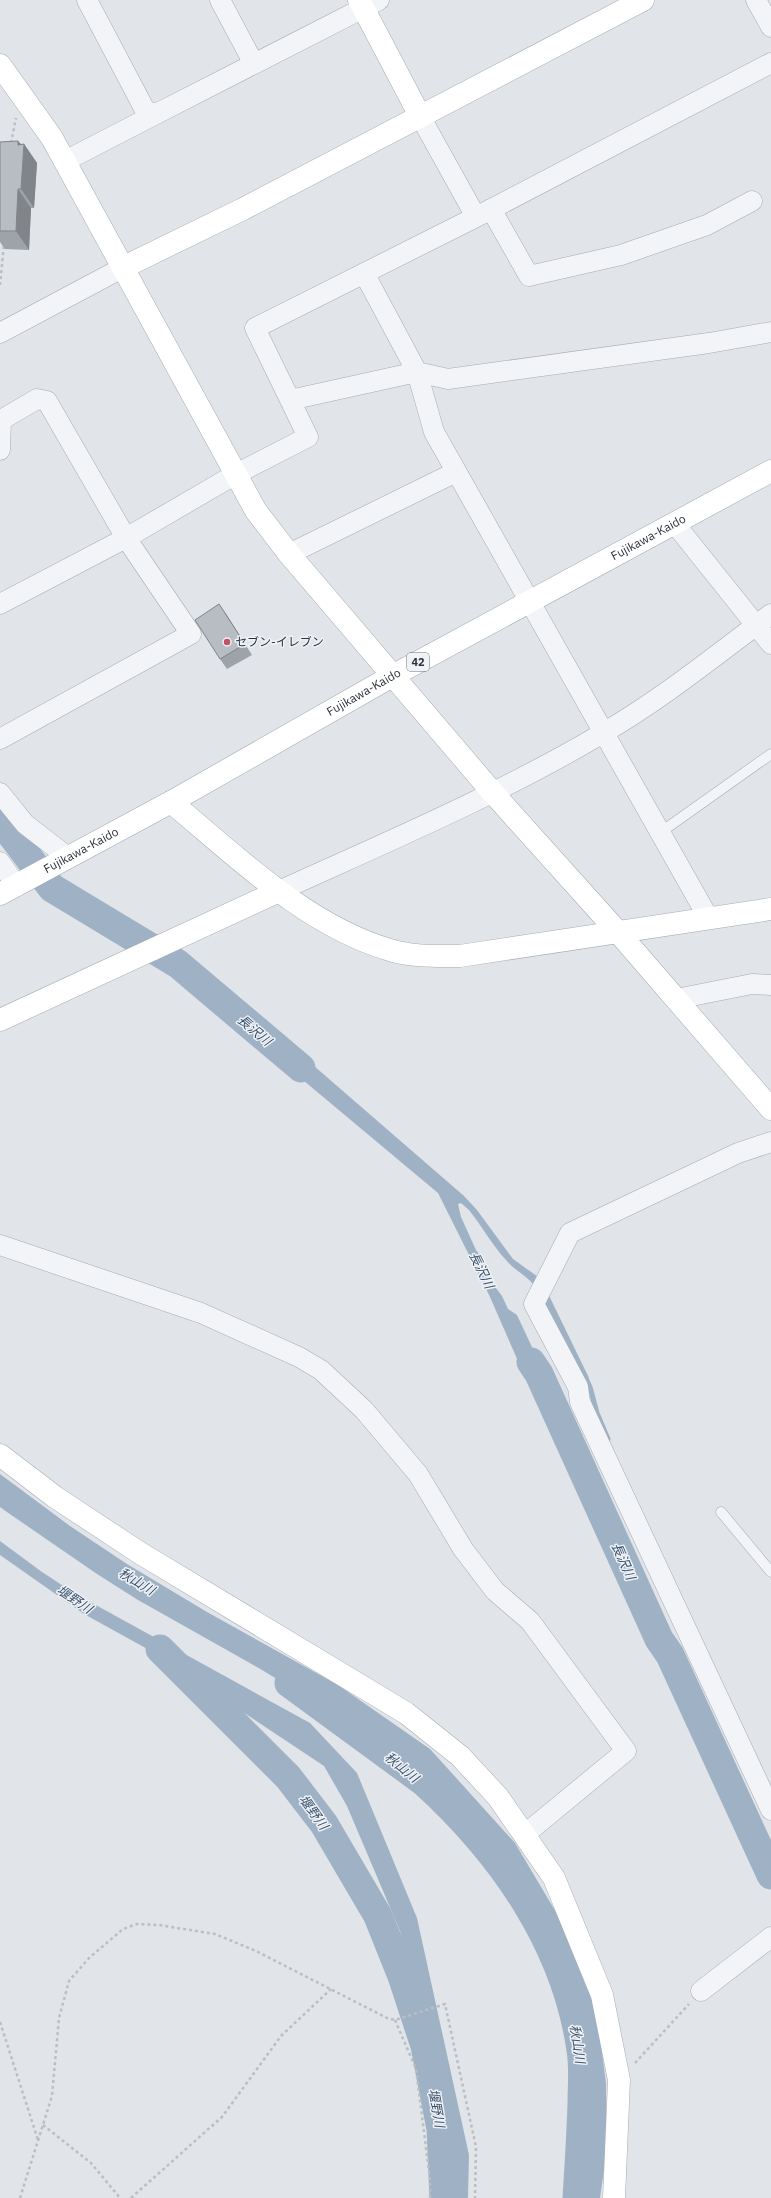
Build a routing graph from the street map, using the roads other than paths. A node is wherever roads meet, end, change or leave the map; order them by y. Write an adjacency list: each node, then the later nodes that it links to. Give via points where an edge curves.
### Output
1 (87, 0): 10 (street, via 146,112)
2 (220, 0): 8 (street)
3 (643, 0): 11 (street)
4 (756, 0): 6 (street)
5 (367, 3): 8 (street); 11 (street)
6 (771, 27)
7 (771, 63): 14 (street)
8 (254, 64): 10 (street)
9 (3, 68): 12 (street)
10 (158, 113): 12 (street)
11 (420, 116): 14 (street); 15 (street, via 243,209)
12 (65, 161): 15 (street)
13 (752, 201): 14 (street, via 707,225 621,255 529,276)
14 (483, 213): 16 (street)
15 (124, 267): 18 (street); 24 (street)
16 (364, 273): 19 (street); 20 (street, via 256,328)
17 (771, 332): 19 (street, via 448,379)
18 (0, 333)
19 (418, 372): 20 (street); 23 (street, via 434,432)
20 (290, 400): 24 (street, via 308,437)
21 (0, 450): 26 (street, via 1,420 37,399 47,401)
22 (771, 471): 25 (street, Fujikawa-Kaido / 42)
23 (456, 472): 27 (street); 28 (street)
24 (236, 474): 26 (street); 27 (street, via 256,511)
25 (674, 524): 28 (street, Fujikawa-Kaido / 42); 30 (street)
26 (126, 538): 29 (street); 34 (street, via 192,634)
27 (289, 554): 32 (street)
28 (530, 602): 32 (street, Fujikawa-Kaido / 42); 33 (street)
29 (0, 604)
30 (763, 620): 31 (street); 33 (street)
31 (771, 644)
32 (394, 675): 37 (street); 38 (street, Fujikawa-Kaido / 42)
33 (605, 732): 37 (street); 39 (street)
34 (0, 738)
35 (771, 754): 39 (lane)
36 (0, 793): 40 (street, via 24,824)
37 (493, 793): 43 (street); 46 (street)
38 (171, 802): 40 (street, Fujikawa-Kaido / 42); 43 (street)
39 (661, 832): 45 (street)
40 (68, 858): 42 (street, Fujikawa-Kaido / 42)
41 (0, 862): 42 (street)
42 (12, 888)
43 (279, 891): 46 (street, via 344,934 391,951 428,956 460,956); 49 (street)
44 (771, 909): 45 (street)
45 (709, 918): 46 (street)
46 (617, 932): 48 (street)
47 (771, 985): 48 (street, via 752,984)
48 (676, 999): 50 (street)
49 (0, 1020)
50 (771, 1109)
51 (771, 1142): 56 (street, via 738,1154 570,1233 534,1304 578,1386 580,1402)
52 (0, 1245): 57 (street, via 201,1313 299,1357 321,1370 364,1410 418,1474 463,1549 494,1591 530,1621 626,1751)
53 (0, 1455): 57 (street, via 140,1553 406,1713 460,1756 498,1797)
54 (721, 1512): 55 (lane)
55 (771, 1572)
56 (771, 1810)
57 (524, 1834): 60 (street, via 554,1878 602,1995 619,2080)
58 (771, 1937): 59 (street)
59 (701, 1991)
60 (614, 2198)

